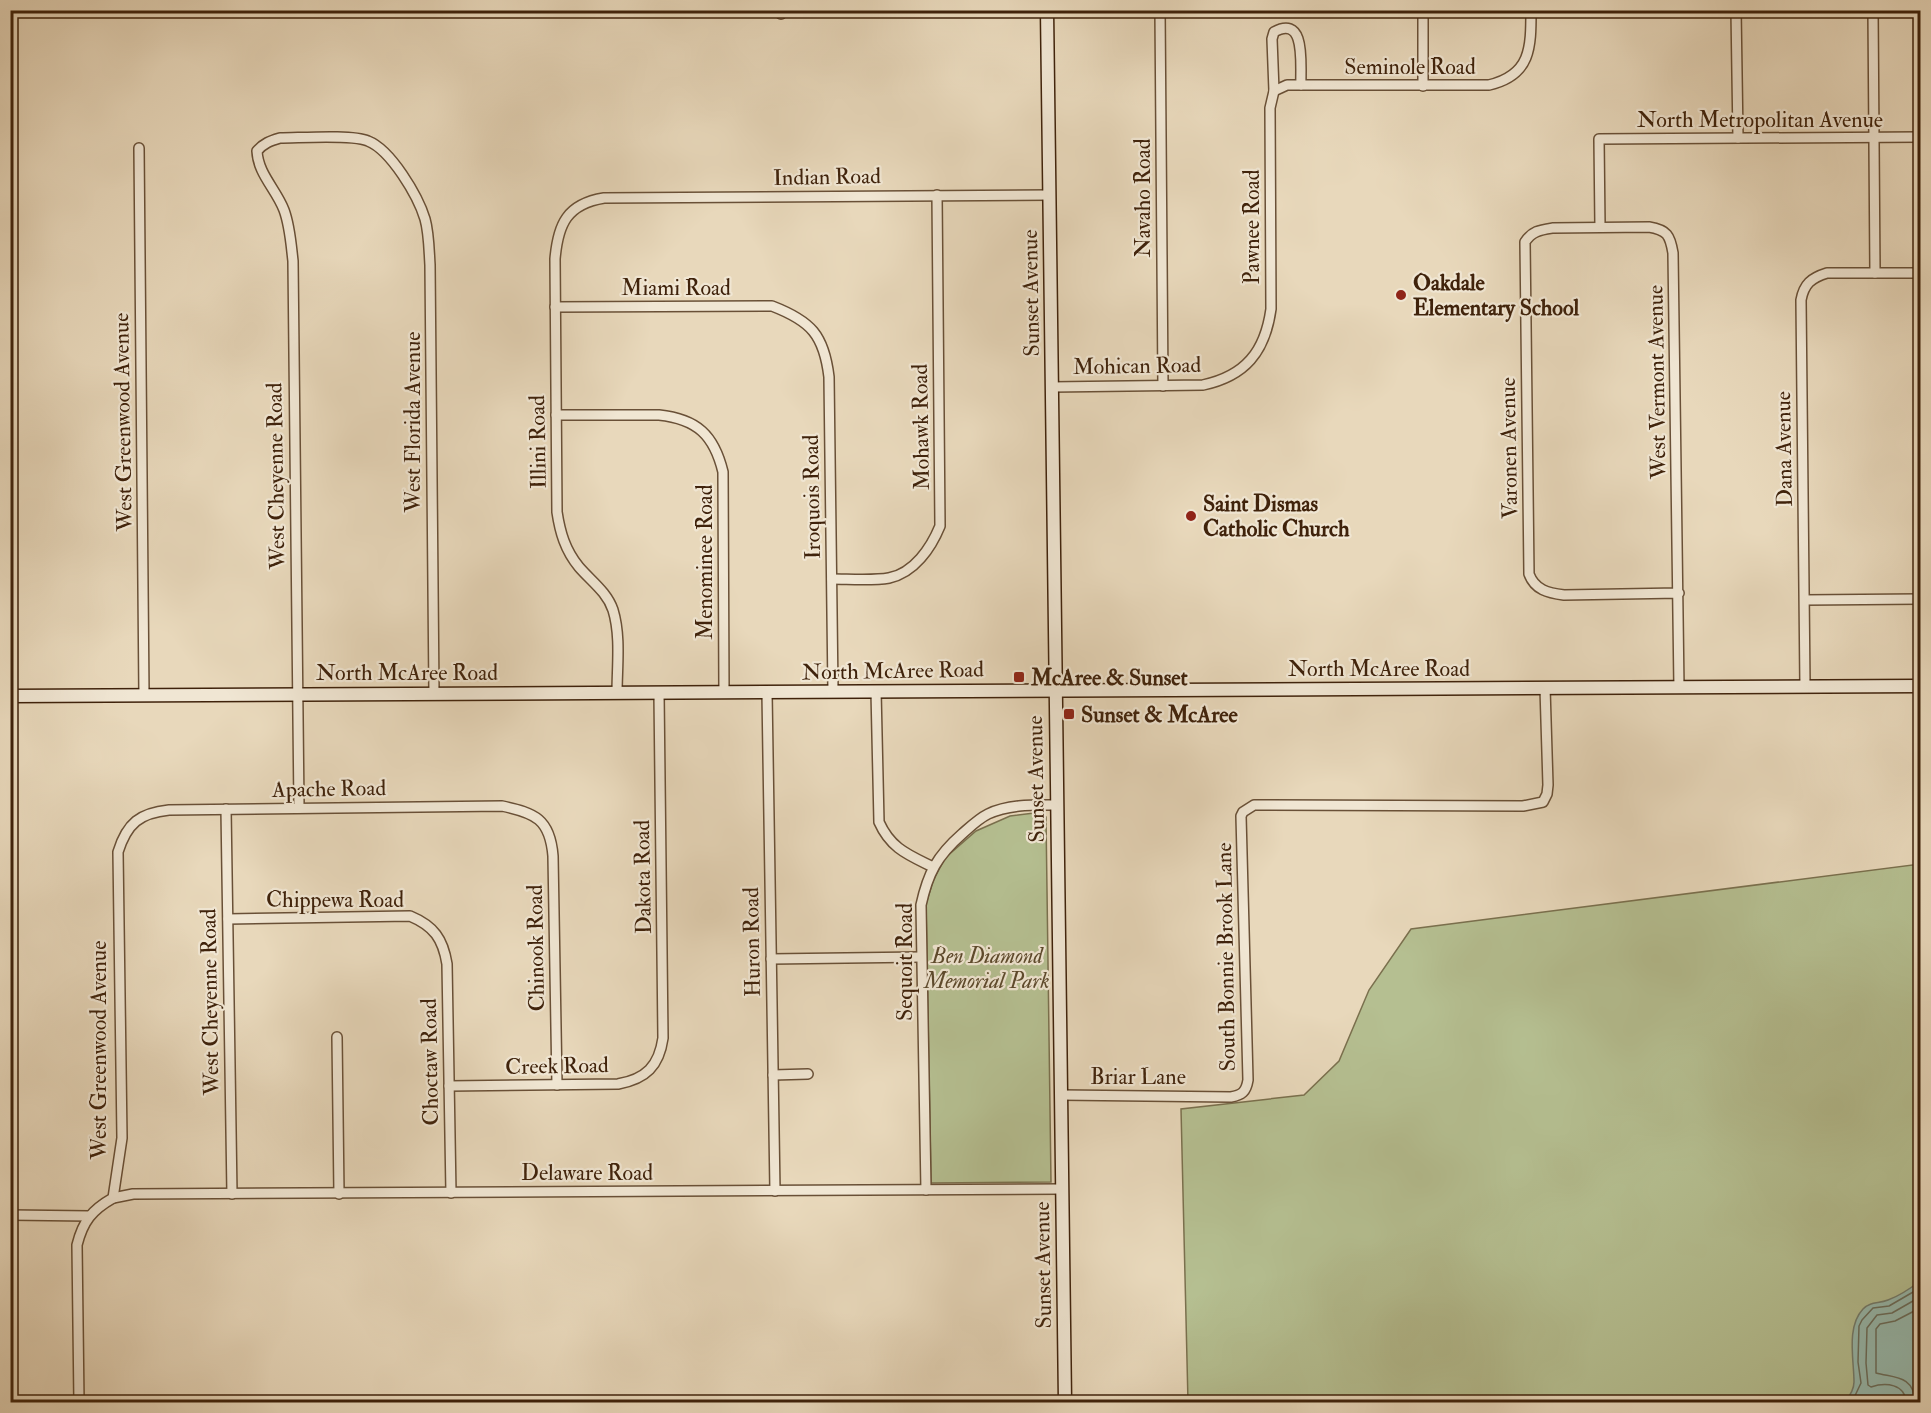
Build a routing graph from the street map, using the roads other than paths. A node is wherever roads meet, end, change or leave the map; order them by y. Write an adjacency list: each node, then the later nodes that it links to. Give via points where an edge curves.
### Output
1 (1047, 10): 16 (street, Sunset Avenue)
2 (1160, 10): 24 (street, Navaho Road)
3 (1423, 10): 8 (street)
4 (1531, 10): 8 (street, Seminole Road, via 1530,48 1517,72 1489,85)
5 (1736, 10): 11 (street)
6 (1873, 10): 12 (street)
7 (1301, 84): 8 (street, Seminole Road); 9 (street, Seminole Road); 9 (street, Pawnee Road, via 1300,44 1296,33 1282,27 1272,39)
8 (1424, 86)
9 (1274, 90): 23 (street, Pawnee Road, via 1270,108 1271,309 1268,329)
10 (1920, 137): 12 (street, North Metropolitan Avenue)
11 (1738, 138): 12 (street, North Metropolitan Avenue); 18 (street, North Metropolitan Avenue, via 1599,139)
12 (1874, 138): 19 (street)
13 (139, 148): 44 (street, West Greenwood Avenue)
14 (257, 151): 38 (street, West Florida Avenue, via 263,144 280,138 367,140 391,160 417,198 425,219 429,245); 42 (street, West Cheyenne Road, via 257,162 284,210 293,261)
15 (938, 195): 16 (street, Indian Road); 17 (street, Indian Road); 27 (street, Mohawk Road, via 940,526 926,553 903,572 889,578)
16 (1050, 195): 25 (street, Sunset Avenue)
17 (604, 198): 21 (street, Illini Road, via 581,205 559,229)
18 (1600, 227): 28 (street, West Vermont Avenue, via 1661,229 1671,242); 28 (street, Varonen Avenue, via 1538,230 1525,242 1529,574 1540,590 1564,595)
19 (1875, 273): 20 (street); 30 (street, Dana Avenue, via 1827,273 1808,282 1803,289)
20 (1920, 273)
21 (555, 307): 22 (street, Miami Road, via 772,306); 26 (street, Illini Road)
22 (795, 314): 27 (street, Iroquois Road, via 818,337 827,357)
23 (1251, 359): 24 (street, Mohican Road, via 1220,381)
24 (1163, 386): 25 (street, Mohican Road)
25 (1052, 387): 35 (street, Sunset Avenue)
26 (556, 415): 39 (street, Illini Road, via 560,530 567,550 612,609); 40 (street, Menominee Road, via 674,416 708,436 718,452 723,472)
27 (832, 579): 36 (street, Iroquois Road)
28 (1679, 593): 34 (street, West Vermont Avenue)
29 (1920, 599): 30 (street)
30 (1804, 600): 32 (street, Dana Avenue)
31 (1920, 686): 32 (street, North McAree Road)
32 (1805, 687): 34 (street, North McAree Road)
33 (1545, 688): 34 (street, North McAree Road); 35 (street, North McAree Road); 62 (street, South Bonnie Brook Lane, via 1547,794 1543,802 1497,806 1254,805 1242,812)
34 (1679, 688)
35 (1056, 690): 37 (street, North McAree Road); 46 (street, Sunset Avenue)
36 (832, 691): 37 (street, North McAree Road); 41 (street, North McAree Road)
37 (876, 691): 51 (street, via 879,822 894,844)
38 (434, 693): 39 (street, North McAree Road); 42 (street, North McAree Road)
39 (617, 693): 43 (street, North McAree Road)
40 (724, 693): 41 (street, North McAree Road); 43 (street, North McAree Road)
41 (767, 693): 55 (street, Huron Road)
42 (297, 694): 44 (street, North McAree Road); 47 (street, West Cheyenne Road)
43 (659, 694): 57 (street, Dakota Road, via 663,1038)
44 (144, 695): 45 (street, North McAree Road)
45 (10, 696)
46 (1056, 805): 51 (street, Sequoit Road, via 1028,805 989,814 956,839); 63 (street, Sunset Avenue)
47 (299, 808): 48 (street, Apache Road); 49 (street, Apache Road, via 502,806)
48 (226, 809): 50 (street, Apache Road, via 151,812); 52 (street, West Cheyenne Road)
49 (535, 815): 60 (street, Chinook Road, via 552,842)
50 (128, 829): 70 (street, West Greenwood Avenue, via 117,852 122,1138)
51 (933, 867): 54 (street, Sequoit Road, via 921,905)
52 (228, 918): 53 (street, Chippewa Road, via 410,916 426,923); 68 (street, West Cheyenne Road)
53 (436, 934): 61 (street, Choctaw Road, via 447,964)
54 (921, 957): 55 (street); 65 (street, Sequoit Road)
55 (771, 959): 59 (street, Huron Road)
56 (337, 1037): 69 (street)
57 (658, 1060): 60 (street, Creek Road, via 630,1082)
58 (808, 1074): 59 (street)
59 (773, 1075): 66 (street, Huron Road)
60 (557, 1084): 61 (street, Creek Road)
61 (449, 1086): 67 (street, Choctaw Road)
62 (1246, 1088): 63 (street, Briar Lane, via 1240,1095 1231,1096)
63 (1061, 1095): 64 (street, Sunset Avenue)
64 (1062, 1189): 65 (street, Delaware Road); 74 (street, Sunset Avenue)
65 (926, 1190): 66 (street, Delaware Road)
66 (775, 1191): 67 (street, Delaware Road)
67 (451, 1193): 69 (street, Delaware Road)
68 (232, 1194): 69 (street, Delaware Road); 70 (street, Delaware Road, via 133,1194)
69 (339, 1194)
70 (113, 1198): 72 (street)
71 (10, 1215): 72 (street)
72 (89, 1216): 73 (street, via 77,1245)
73 (79, 1402)
74 (1065, 1402)

